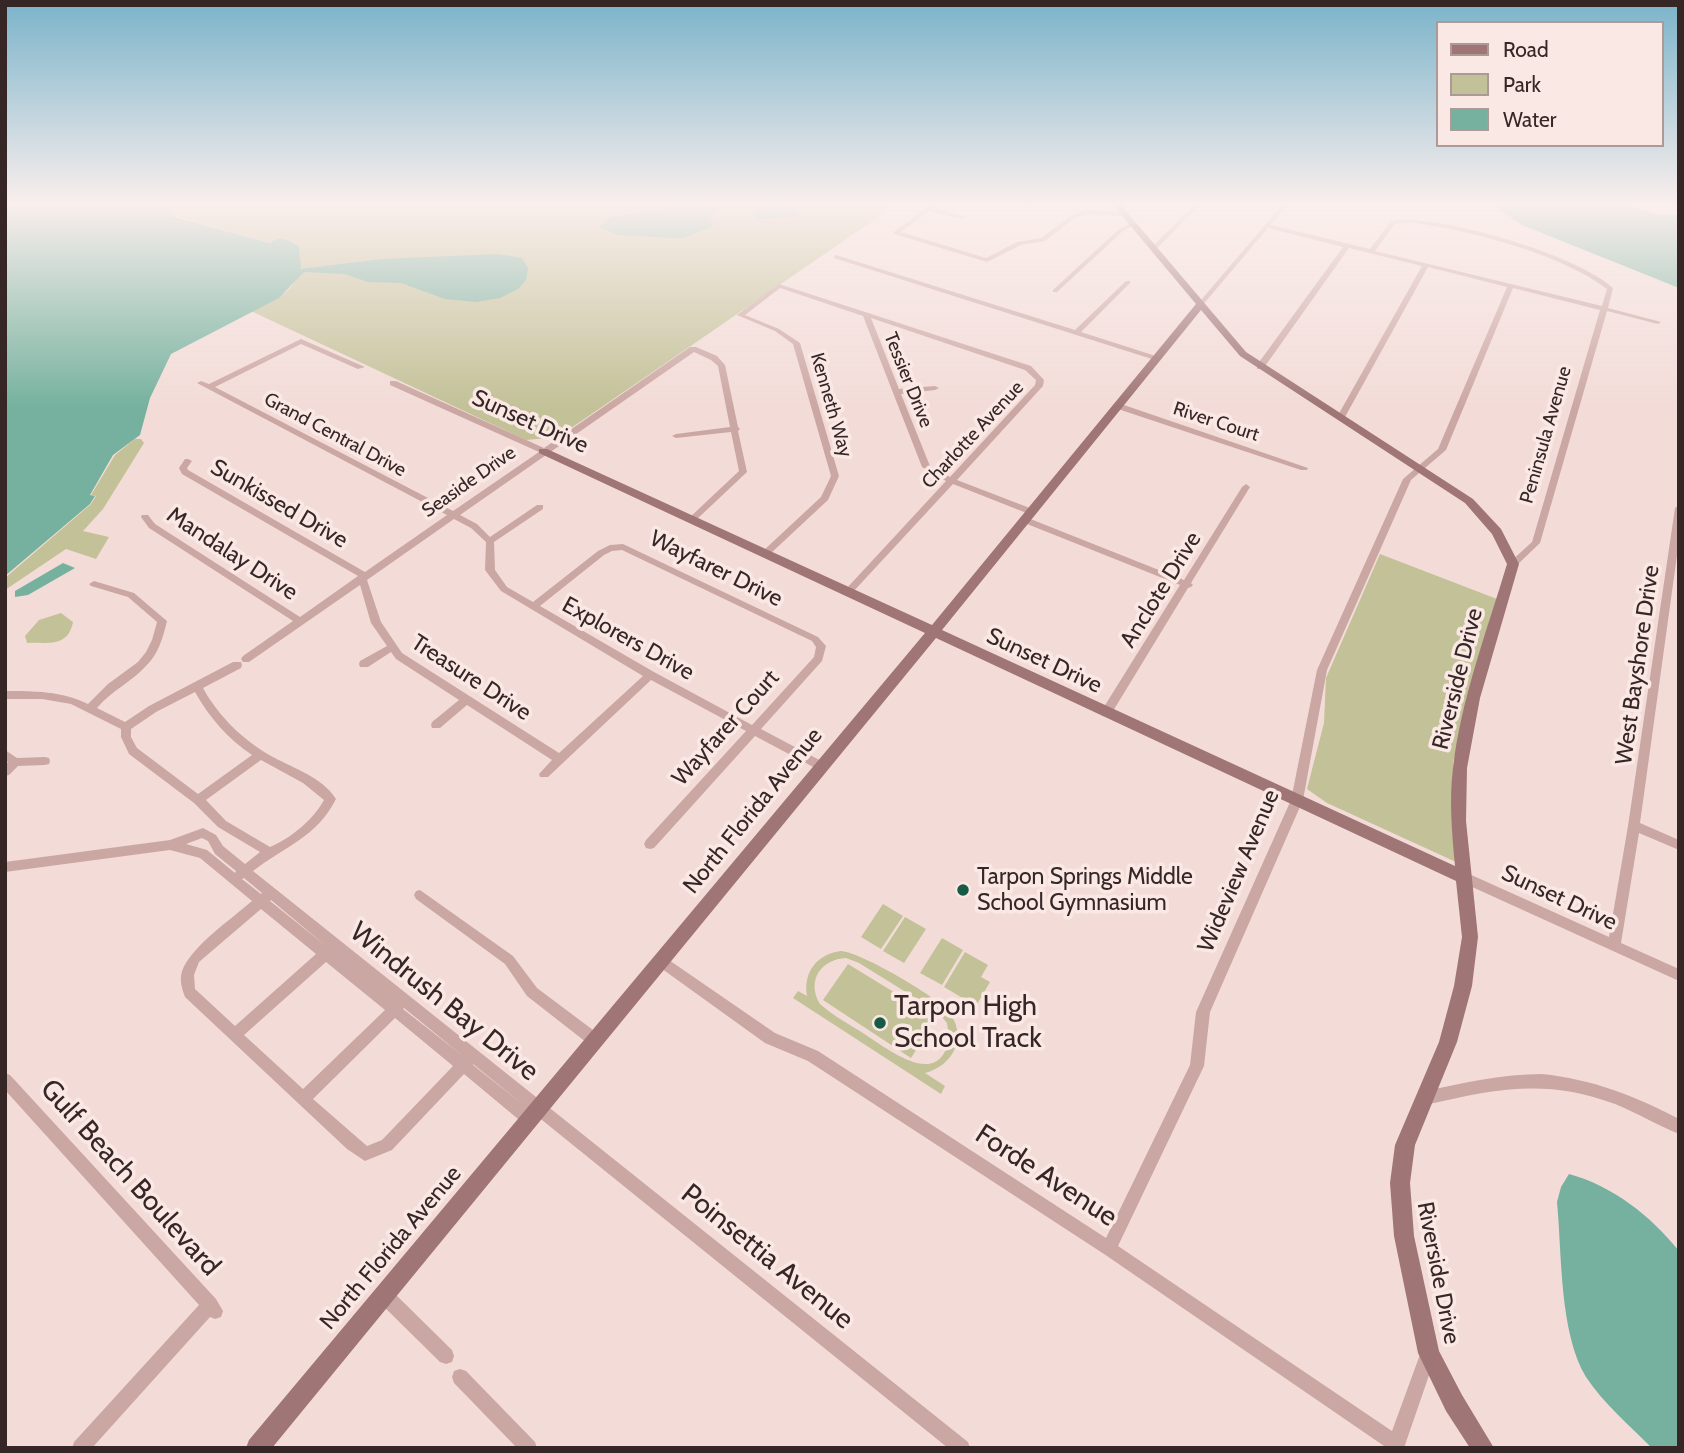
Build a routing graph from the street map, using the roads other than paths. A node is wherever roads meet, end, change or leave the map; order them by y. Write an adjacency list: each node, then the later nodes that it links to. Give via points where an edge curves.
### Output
1 (887, 273): 19 (street)
2 (1074, 273): 12 (street)
3 (1172, 273): 13 (street)
4 (1228, 273): 13 (street, North Florida Avenue)
5 (1328, 273): 22 (street)
6 (1422, 273): 27 (street)
7 (1458, 273): 11 (street)
8 (1584, 273): 14 (street, Peninsula Avenue, via 1609,288)
9 (1128, 282): 19 (street)
10 (779, 286): 15 (street, Charlotte Avenue); 43 (street, Kenneth Way, via 740,315 796,343 835,476 825,498)
11 (1511, 286): 14 (street); 33 (street, Wideview Avenue, via 1442,450)
12 (1055, 291)
13 (1199, 306): 16 (street); 17 (street, North Florida Avenue)
14 (1602, 309): 18 (street); 44 (street, Peninsula Avenue, via 1536,543)
15 (866, 315): 25 (street, Tessier Drive); 34 (street, Charlotte Avenue, via 1028,368 1040,380)
16 (1211, 319): 17 (street); 22 (street)
17 (1188, 320): 20 (street, North Florida Avenue)
18 (1658, 322)
19 (1077, 332): 20 (street)
20 (1158, 358): 26 (street, North Florida Avenue)
21 (361, 367): 38 (street, Grand Central Drive, via 301,341 205,385)
22 (1260, 367): 27 (street)
23 (393, 383): 30 (street, Sunset Drive)
24 (935, 388): 25 (street)
25 (896, 392): 34 (street, Tessier Drive, via 926,467)
26 (1118, 406): 32 (street, River Court); 39 (street, North Florida Avenue)
27 (1341, 417): 33 (street)
28 (736, 429): 29 (street); 30 (street, Seaside Drive, via 720,365 693,349); 41 (street, via 743,472)
29 (676, 436)
30 (539, 454): 38 (street, Seaside Drive); 41 (street, Sunset Drive)
31 (188, 461): 45 (street, Sunkissed Drive, via 185,472)
32 (1304, 468)
33 (1422, 469): 44 (street, via 1488,519); 72 (street, Wideview Avenue, via 1407,479 1322,670)
34 (952, 481): 39 (street, Tessier Drive); 48 (street, Charlotte Avenue)
35 (1246, 487): 47 (street, Anclote Drive)
36 (540, 507): 42 (street)
37 (1679, 508): 73 (street, West Bayshore Drive)
38 (454, 514): 42 (street); 45 (street, Seaside Drive)
39 (1029, 516): 47 (street, Tessier Drive); 51 (street, North Florida Avenue)
40 (145, 517): 50 (street, Mandalay Drive, via 152,527)
41 (692, 519): 43 (street, Sunset Drive)
42 (490, 541): 49 (street, Explorers Drive, via 490,569 505,589)
43 (766, 553): 48 (street, Sunset Drive)
44 (1513, 564): 82 (street, Riverside Drive, via 1474,694 1460,768)
45 (364, 577): 50 (street, Seaside Drive); 53 (street, Treasure Drive, via 374,618)
46 (94, 584): 59 (street, via 131,595 162,621 152,655)
47 (1188, 585): 60 (street, Anclote Drive)
48 (849, 591): 51 (street, Sunset Drive)
49 (533, 607): 52 (street, Wayfarer Drive, via 601,553 623,547); 55 (street, Explorers Drive)
50 (300, 621): 56 (street, Seaside Drive)
51 (932, 631): 60 (street, Sunset Drive); 68 (street, North Florida Avenue)
52 (815, 639): 63 (street, Wayfarer Court, via 821,646 819,658)
53 (391, 648): 54 (street); 58 (street, Treasure Drive)
54 (364, 664)
55 (650, 675): 63 (street, Explorers Drive); 66 (street)
56 (198, 688): 62 (street, Seaside Drive, via 155,705); 64 (street, via 208,708)
57 (5, 695): 59 (street, via 42,695)
58 (466, 700): 61 (street); 66 (street, Treasure Drive)
59 (90, 709): 62 (street)
60 (1106, 713): 72 (street, Sunset Drive)
61 (436, 725)
62 (126, 727): 71 (street, via 133,751)
63 (753, 730): 68 (street, Explorers Drive); 75 (street, Wayfarer Court)
64 (260, 755): 71 (street); 78 (street, via 330,799 314,820 281,848)
65 (10, 758): 67 (street); 69 (street)
66 (560, 758): 70 (street)
67 (45, 761)
68 (821, 766): 87 (street, North Florida Avenue)
69 (5, 772)
70 (544, 774)
71 (198, 800): 78 (street, via 222,824)
72 (1297, 800): 82 (street, Sunset Drive); 98 (street, Wideview Avenue, via 1203,1012 1198,1066)
73 (1634, 826): 77 (street); 85 (street, West Bayshore Drive)
74 (215, 843): 76 (street, Windrush Bay Drive, via 203,833); 79 (street); 81 (street, Windrush Bay Drive)
75 (650, 844)
76 (170, 845): 79 (street, Windrush Bay Drive); 80 (street, Windrush Bay Drive)
77 (1679, 845)
78 (269, 852): 81 (street)
79 (202, 854): 81 (street, Windrush Bay Drive)
80 (5, 867)
81 (240, 875): 84 (street, Windrush Bay Drive)
82 (1463, 877): 85 (street, Sunset Drive); 95 (street, Riverside Drive, via 1470,937 1464,986 1448,1042)
83 (420, 895): 91 (street, via 509,960 532,992)
84 (267, 897): 86 (street, Windrush Bay Drive); 90 (street, via 195,958 186,977 190,992)
85 (1614, 946): 88 (street, Sunset Drive)
86 (331, 949): 89 (street, Windrush Bay Drive); 90 (street)
87 (662, 962): 91 (street, North Florida Avenue); 98 (street, Forde Avenue, via 770,1038 813,1056)
88 (1679, 975)
89 (400, 1005): 92 (street, Windrush Bay Drive); 94 (street)
90 (235, 1034): 94 (street)
91 (596, 1041): 96 (street, North Florida Avenue)
92 (468, 1060): 94 (street, via 387,1144 365,1154); 96 (street, Windrush Bay Drive, via 523,1114)
93 (5, 1080): 104 (street, Gulf Beach Boulevard, via 213,1308)
94 (305, 1097)
95 (1424, 1098): 97 (street, via 1486,1086 1556,1082 1623,1102); 100 (street, Riverside Drive, via 1405,1145 1400,1183 1404,1236)
96 (540, 1108): 99 (street, North Florida Avenue); 107 (street, Poinsettia Avenue)
97 (1679, 1127)
98 (1109, 1249): 103 (street, Forde Avenue)
99 (384, 1295): 101 (street); 105 (street, North Florida Avenue)
100 (1429, 1353): 103 (street); 108 (street, Riverside Drive)
101 (446, 1356)
102 (460, 1377): 106 (street)
103 (1396, 1446)
104 (80, 1448)
105 (257, 1448)
106 (529, 1448)
107 (962, 1448)
108 (1483, 1448)

